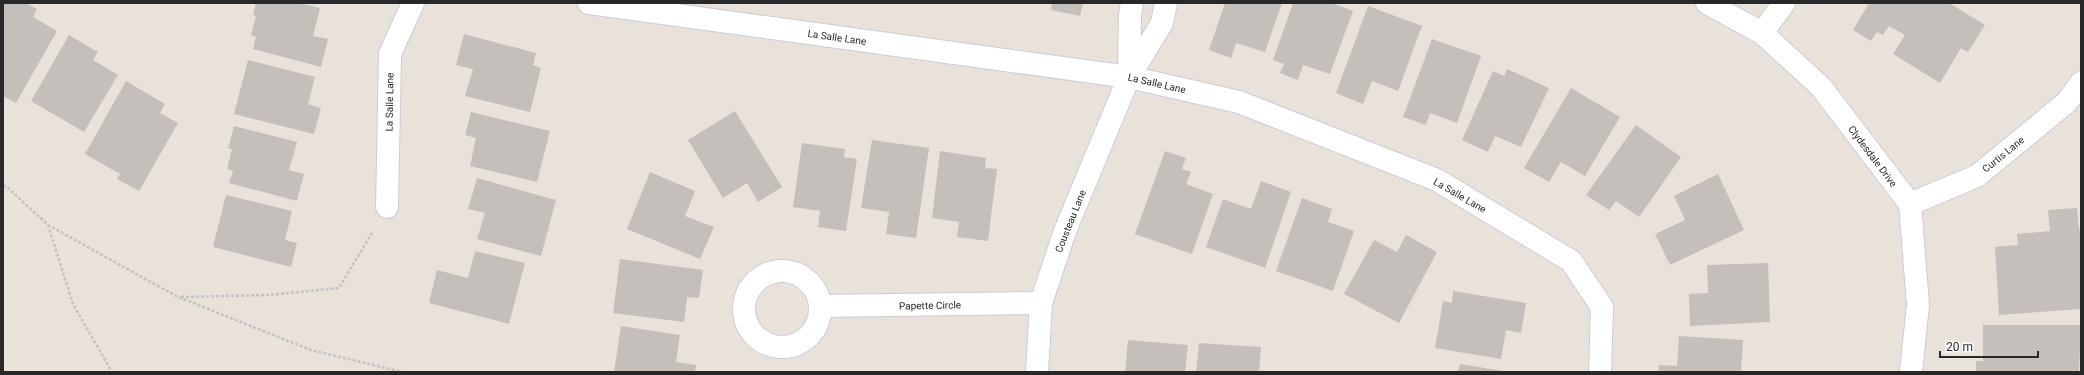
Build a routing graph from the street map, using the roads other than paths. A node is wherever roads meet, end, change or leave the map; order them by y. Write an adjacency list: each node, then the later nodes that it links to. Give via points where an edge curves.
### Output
1 (413, 3): 11 (street, La Salle Lane, via 390,54)
2 (589, 3): 8 (street, La Salle Lane)
3 (1132, 3): 8 (street, Cousteau Lane)
4 (1166, 3): 8 (street, Cousteau Lane, via 1162,23)
5 (1707, 3): 7 (street, Clydesdale Drive)
6 (1784, 3): 7 (street)
7 (1762, 33): 10 (street, Clydesdale Drive, via 1821,87)
8 (1129, 77): 12 (street, Cousteau Lane, via 1065,230); 15 (street, La Salle Lane, via 1239,102 1437,180 1571,261 1602,307)
9 (2081, 83): 10 (street, Curtis Lane, via 2067,102 1977,176)
10 (1910, 204): 16 (street, via 1918,305)
11 (387, 207)
12 (1041, 303): 13 (street, Papette Circle); 14 (street, Cousteau Lane)
13 (820, 306)
14 (1037, 372)
15 (1600, 372)
16 (1911, 372)

